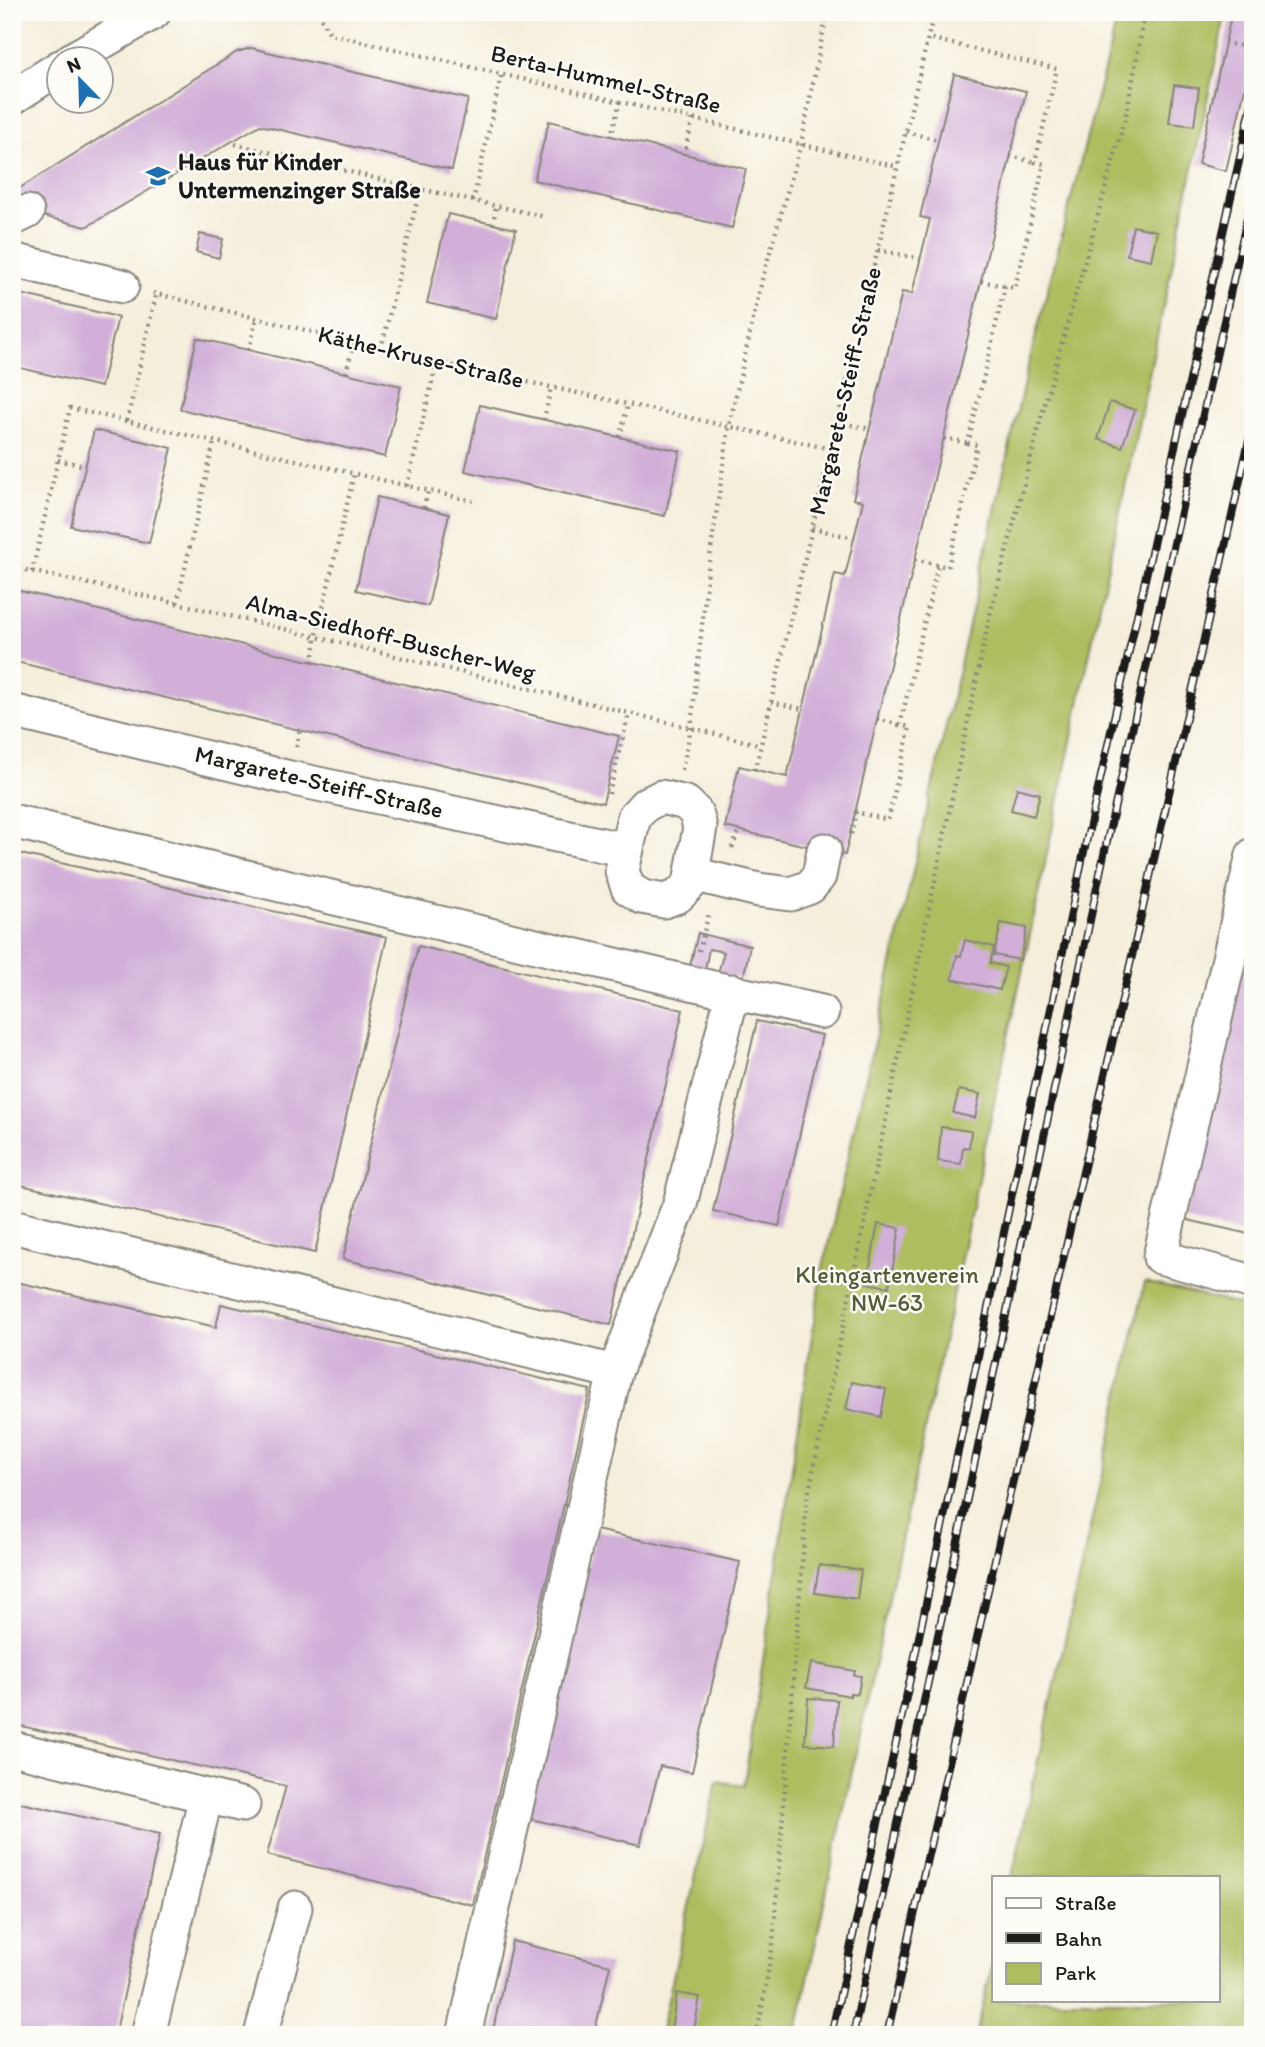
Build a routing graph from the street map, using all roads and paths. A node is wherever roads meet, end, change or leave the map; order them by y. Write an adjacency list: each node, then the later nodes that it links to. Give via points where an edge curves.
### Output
1 (154, 12): 8 (street)
2 (318, 12): 10 (path, Berta-Hummel-Straße, via 330,34)
3 (827, 12): 19 (path)
4 (934, 12): 6 (path, Margarete-Steiff-Straße)
5 (1145, 12): 97 (path, via 1127,111 989,619 807,1500 774,1944)
6 (928, 38): 15 (path, Margarete-Steiff-Straße); 22 (path, via 1057,69)
7 (1224, 43): 9 (path)
8 (95, 46)
9 (1253, 48)
10 (502, 72): 13 (path, Berta-Hummel-Straße); 25 (path)
11 (46, 76): 12 (street)
12 (12, 98)
13 (621, 101): 14 (path, Berta-Hummel-Straße); 16 (path)
14 (693, 118): 19 (path, Berta-Hummel-Straße); 20 (path)
15 (906, 132): 17 (path); 23 (path, Margarete-Steiff-Straße)
16 (611, 137)
17 (938, 140)
18 (236, 144): 24 (path)
19 (801, 144): 23 (path, Berta-Hummel-Straße); 47 (path, via 762,280)
20 (684, 155)
21 (1010, 156): 22 (path)
22 (1035, 162): 34 (path, via 1044,164 1039,189 1015,288)
23 (898, 167): 29 (path, Margarete-Steiff-Straße)
24 (420, 189): 25 (path); 38 (path)
25 (473, 201): 26 (path)
26 (496, 206): 27 (path); 28 (path)
27 (542, 216)
28 (493, 224)
29 (878, 250): 30 (path); 46 (path, Margarete-Steiff-Straße)
30 (921, 259)
31 (12, 260): 33 (street)
32 (981, 281): 34 (path)
33 (122, 286): 35 (path, Käthe-Kruse-Straße)
34 (1005, 286): 52 (path)
35 (156, 294): 36 (path, Käthe-Kruse-Straße); 45 (path)
36 (256, 318): 37 (path, Käthe-Kruse-Straße); 39 (path)
37 (354, 342): 38 (path, Käthe-Kruse-Straße); 41 (path)
38 (381, 349): 40 (path, Käthe-Kruse-Straße)
39 (249, 350)
40 (437, 362): 42 (path, Käthe-Kruse-Straße); 57 (path)
41 (346, 373)
42 (551, 387): 43 (path, Käthe-Kruse-Straße); 44 (path)
43 (628, 404): 47 (path, Käthe-Kruse-Straße); 49 (path)
44 (544, 420)
45 (127, 421): 51 (path); 54 (path, via 70,408)
46 (837, 422): 48 (path); 53 (path, Margarete-Steiff-Straße)
47 (729, 426): 53 (path, Käthe-Kruse-Straße); 76 (path)
48 (870, 429)
49 (620, 437)
50 (944, 438): 52 (path)
51 (214, 442): 56 (path); 67 (path)
52 (968, 443): 64 (path, via 977,445 948,567)
53 (831, 449): 61 (path, Margarete-Steiff-Straße)
54 (58, 460): 55 (path); 66 (path)
55 (85, 466)
56 (354, 474): 57 (path); 68 (path)
57 (407, 486): 58 (path)
58 (428, 491): 59 (path); 60 (path)
59 (473, 501)
60 (424, 508)
61 (812, 528): 62 (path); 70 (path, Margarete-Steiff-Straße)
62 (854, 538)
63 (915, 559): 64 (path)
64 (938, 565): 75 (path)
65 (12, 567): 66 (path, Alma-Siedhoff-Buscher-Weg)
66 (32, 572): 67 (path, Alma-Siedhoff-Buscher-Weg)
67 (177, 603): 68 (path, Alma-Siedhoff-Buscher-Weg)
68 (316, 638): 69 (path); 73 (path, Alma-Siedhoff-Buscher-Weg)
69 (313, 662)
70 (771, 702): 71 (path); 77 (path, Margarete-Steiff-Straße)
71 (803, 709)
72 (12, 710): 82 (street, Margarete-Steiff-Straße, via 290,778)
73 (629, 713): 76 (path, Alma-Siedhoff-Buscher-Weg); 82 (path)
74 (877, 719): 75 (path)
75 (900, 725): 81 (path, via 909,727 888,820 856,812)
76 (691, 728): 77 (path, Alma-Siedhoff-Buscher-Weg); 79 (path)
77 (761, 746): 78 (path, Margarete-Steiff-Straße)
78 (755, 770)
79 (675, 800): 82 (street, via 661,797 645,805); 84 (street, via 696,813 701,827)
80 (12, 821): 85 (street)
81 (837, 843): 84 (street, via 810,887 792,894)
82 (612, 846): 84 (street, via 628,888 642,897 664,901 678,896 690,884)
83 (1253, 855): 88 (street, via 1160,1257)
84 (692, 874)
85 (733, 991): 86 (street); 89 (street, via 680,1204)
86 (822, 1012)
87 (12, 1226): 89 (street)
88 (1253, 1282)
89 (615, 1372): 96 (street)
90 (12, 1748): 91 (street)
91 (206, 1796): 92 (street); 94 (street)
92 (243, 1805)
93 (295, 1909): 95 (street)
94 (148, 2035)
95 (261, 2035)
96 (464, 2035)
97 (757, 2035)

